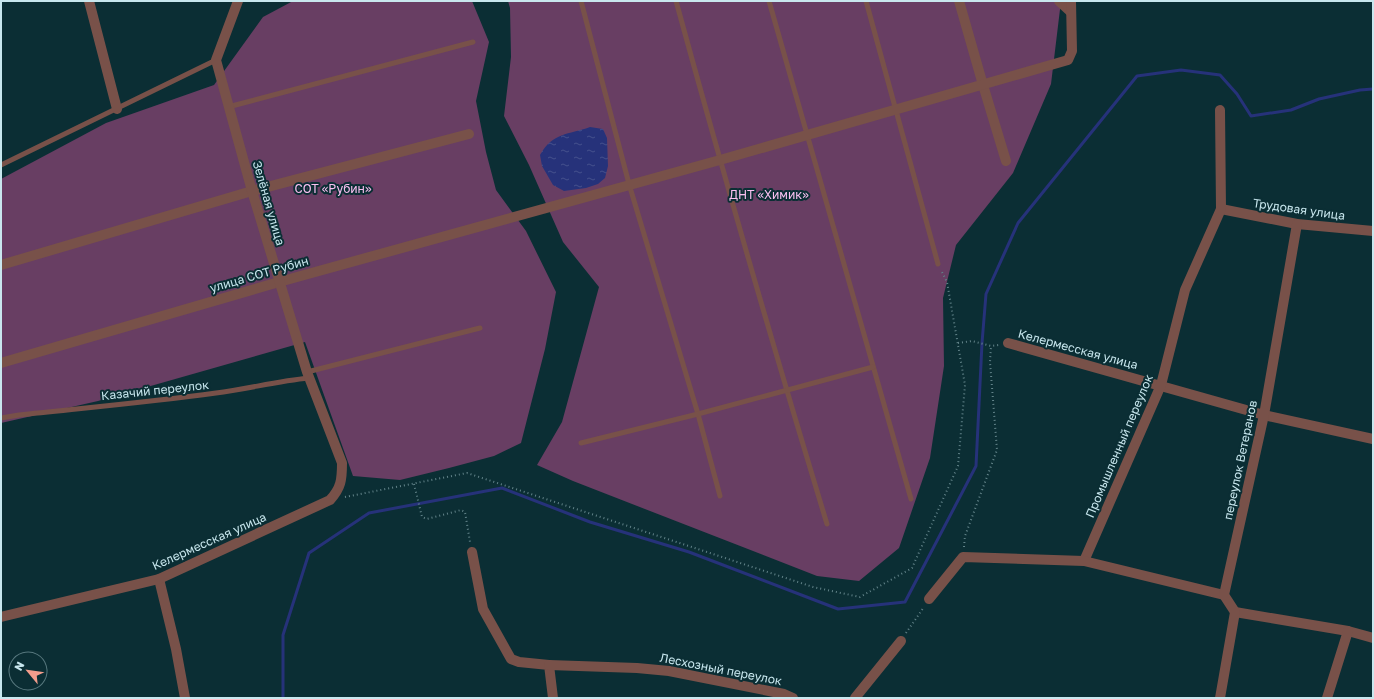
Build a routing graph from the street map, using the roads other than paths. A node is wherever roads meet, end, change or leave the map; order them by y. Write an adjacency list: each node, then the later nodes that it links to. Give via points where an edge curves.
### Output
1 (89, 1): 15 (street)
2 (238, 1): 12 (street)
3 (581, 1): 23 (lane)
4 (676, 1): 20 (lane)
5 (769, 1): 19 (lane)
6 (866, 1): 16 (lane)
7 (959, 1): 13 (street)
8 (1059, 1): 10 (street)
9 (1071, 1): 10 (street)
10 (1071, 12): 13 (street, улица СОТ Рубин, via 1072,52 1068,60)
11 (473, 42): 14 (lane)
12 (216, 60): 14 (street, Зелёная улица); 15 (lane)
13 (983, 85): 16 (street, улица СОТ Рубин); 21 (street)
14 (228, 107): 24 (street, Зелёная улица)
15 (117, 109): 22 (lane)
16 (897, 110): 19 (street, улица СОТ Рубин); 28 (lane)
17 (1220, 110): 25 (street, Промышленный переулок)
18 (469, 134): 24 (street)
19 (807, 134): 20 (street, улица СОТ Рубин); 34 (lane)
20 (720, 160): 23 (street, улица СОТ Рубин); 37 (lane)
21 (1006, 160)
22 (1, 165)
23 (629, 184): 30 (street, улица СОТ Рубин); 38 (lane)
24 (252, 191): 29 (street); 30 (street, Зелёная улица)
25 (1221, 209): 26 (street, Трудовая улица); 36 (street, Промышленный переулок, via 1185,290)
26 (1297, 224): 27 (street, Трудовая улица); 39 (street, переулок Ветеранов)
27 (1373, 232)
28 (938, 264)
29 (1, 265)
30 (279, 282): 33 (street, улица СОТ Рубин); 35 (street, Зелёная улица)
31 (480, 328): 35 (lane, Казачий переулок)
32 (1008, 343): 36 (street, Келермесская улица)
33 (1, 363)
34 (873, 367): 37 (lane); 44 (lane)
35 (309, 375): 40 (lane, Казачий переулок, via 248,389); 45 (street, Зелёная улица, via 342,463 338,491)
36 (1161, 386): 39 (street, Келермесская улица); 48 (street, Промышленный переулок)
37 (786, 391): 38 (lane); 46 (lane)
38 (698, 414): 42 (lane); 43 (lane)
39 (1264, 415): 41 (street, Келермесская улица); 50 (street, переулок Ветеранов)
40 (1, 418)
41 (1373, 439)
42 (582, 443)
43 (720, 496)
44 (911, 499)
45 (330, 500): 49 (street, Келермесская улица)
46 (827, 524)
47 (472, 552): 57 (street, Лесхозный переулок, via 483,610 511,659)
48 (1084, 561): 50 (street); 51 (street, via 963,557)
49 (159, 579): 53 (street, Келермесская улица); 58 (street)
50 (1224, 595): 52 (street)
51 (929, 599)
52 (1235, 612): 54 (street); 62 (street)
53 (1, 617)
54 (1348, 631): 55 (street); 63 (street)
55 (1373, 638)
56 (901, 641): 61 (street)
57 (549, 665): 59 (street); 60 (street, Лесхозный переулок, via 669,671)
58 (185, 698)
59 (552, 698)
60 (793, 698)
61 (855, 698)
62 (1220, 698)
63 (1327, 698)

